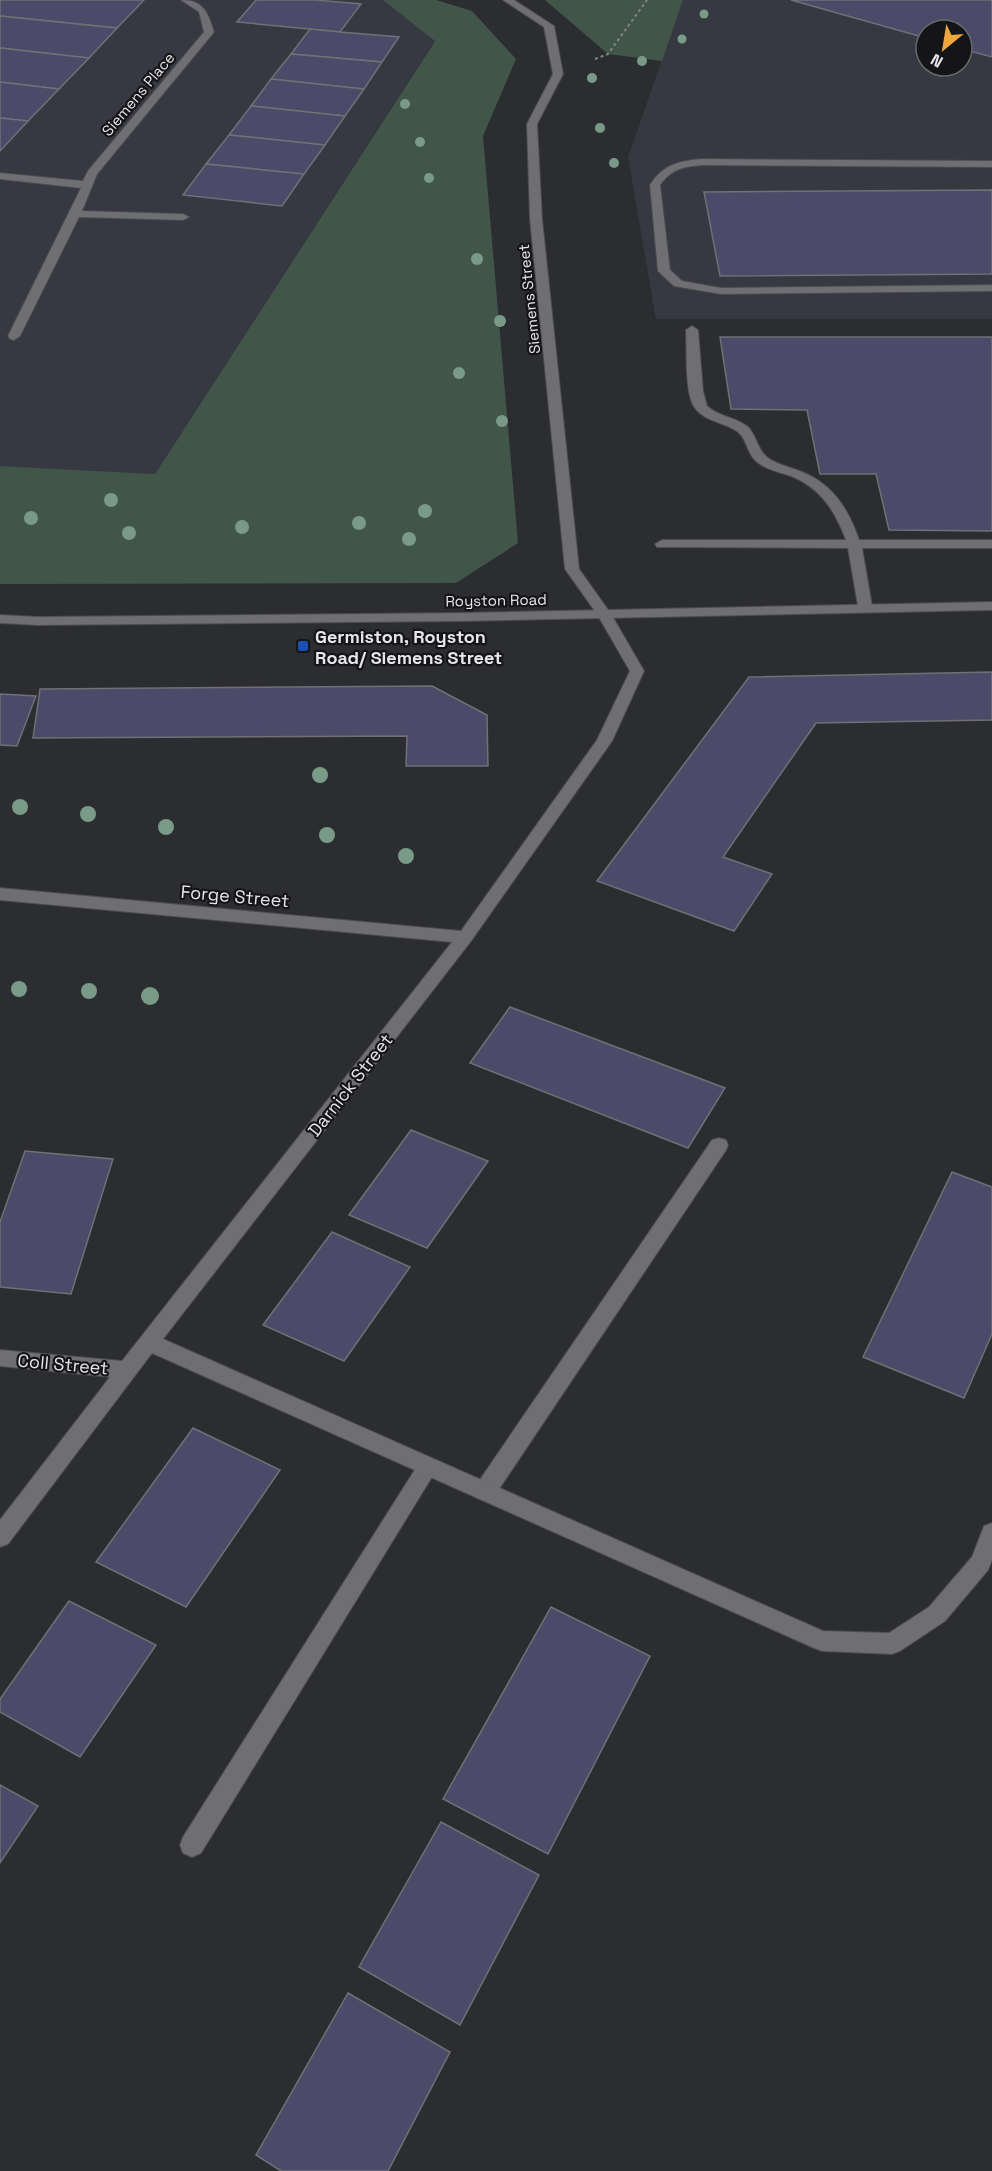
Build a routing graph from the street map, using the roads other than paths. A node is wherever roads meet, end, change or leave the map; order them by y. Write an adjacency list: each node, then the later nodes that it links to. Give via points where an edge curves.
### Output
1 (186, 0): 5 (street, Siemens Place, via 203,11 209,32 92,173)
2 (508, 0): 16 (street, Siemens Street, via 549,26 558,74 532,124 536,219 572,568)
3 (992, 164): 8 (street, via 701,162 679,164 662,173 655,185 664,271 678,284 721,291)
4 (0, 176): 5 (street)
5 (87, 185): 6 (street, Siemens Place)
6 (75, 214): 7 (street); 10 (street, Siemens Place)
7 (183, 217)
8 (992, 288)
9 (692, 330): 11 (street, via 699,404 709,414 741,429 751,438 755,453 762,460 823,487)
10 (14, 336)
11 (854, 543): 12 (street); 13 (street); 14 (street)
12 (662, 544)
13 (992, 544)
14 (865, 606): 15 (street, Royston Road); 16 (street, Royston Road)
15 (992, 606)
16 (604, 614): 17 (street, Royston Road, via 294,620); 19 (street, Darnick Street, via 638,671 604,741)
17 (0, 619)
18 (0, 894): 19 (street, Forge Street)
19 (465, 938): 21 (street, Darnick Street)
20 (718, 1145): 25 (street)
21 (148, 1342): 23 (street, Darnick Street); 24 (street)
22 (6, 1359): 23 (street, Coll Street)
23 (127, 1370): 27 (street, Darnick Street)
24 (428, 1466): 25 (street); 29 (street)
25 (485, 1491): 28 (street, via 822,1641 892,1644 937,1614)
26 (992, 1533): 28 (street)
27 (0, 1537)
28 (986, 1567)
29 (192, 1845)

